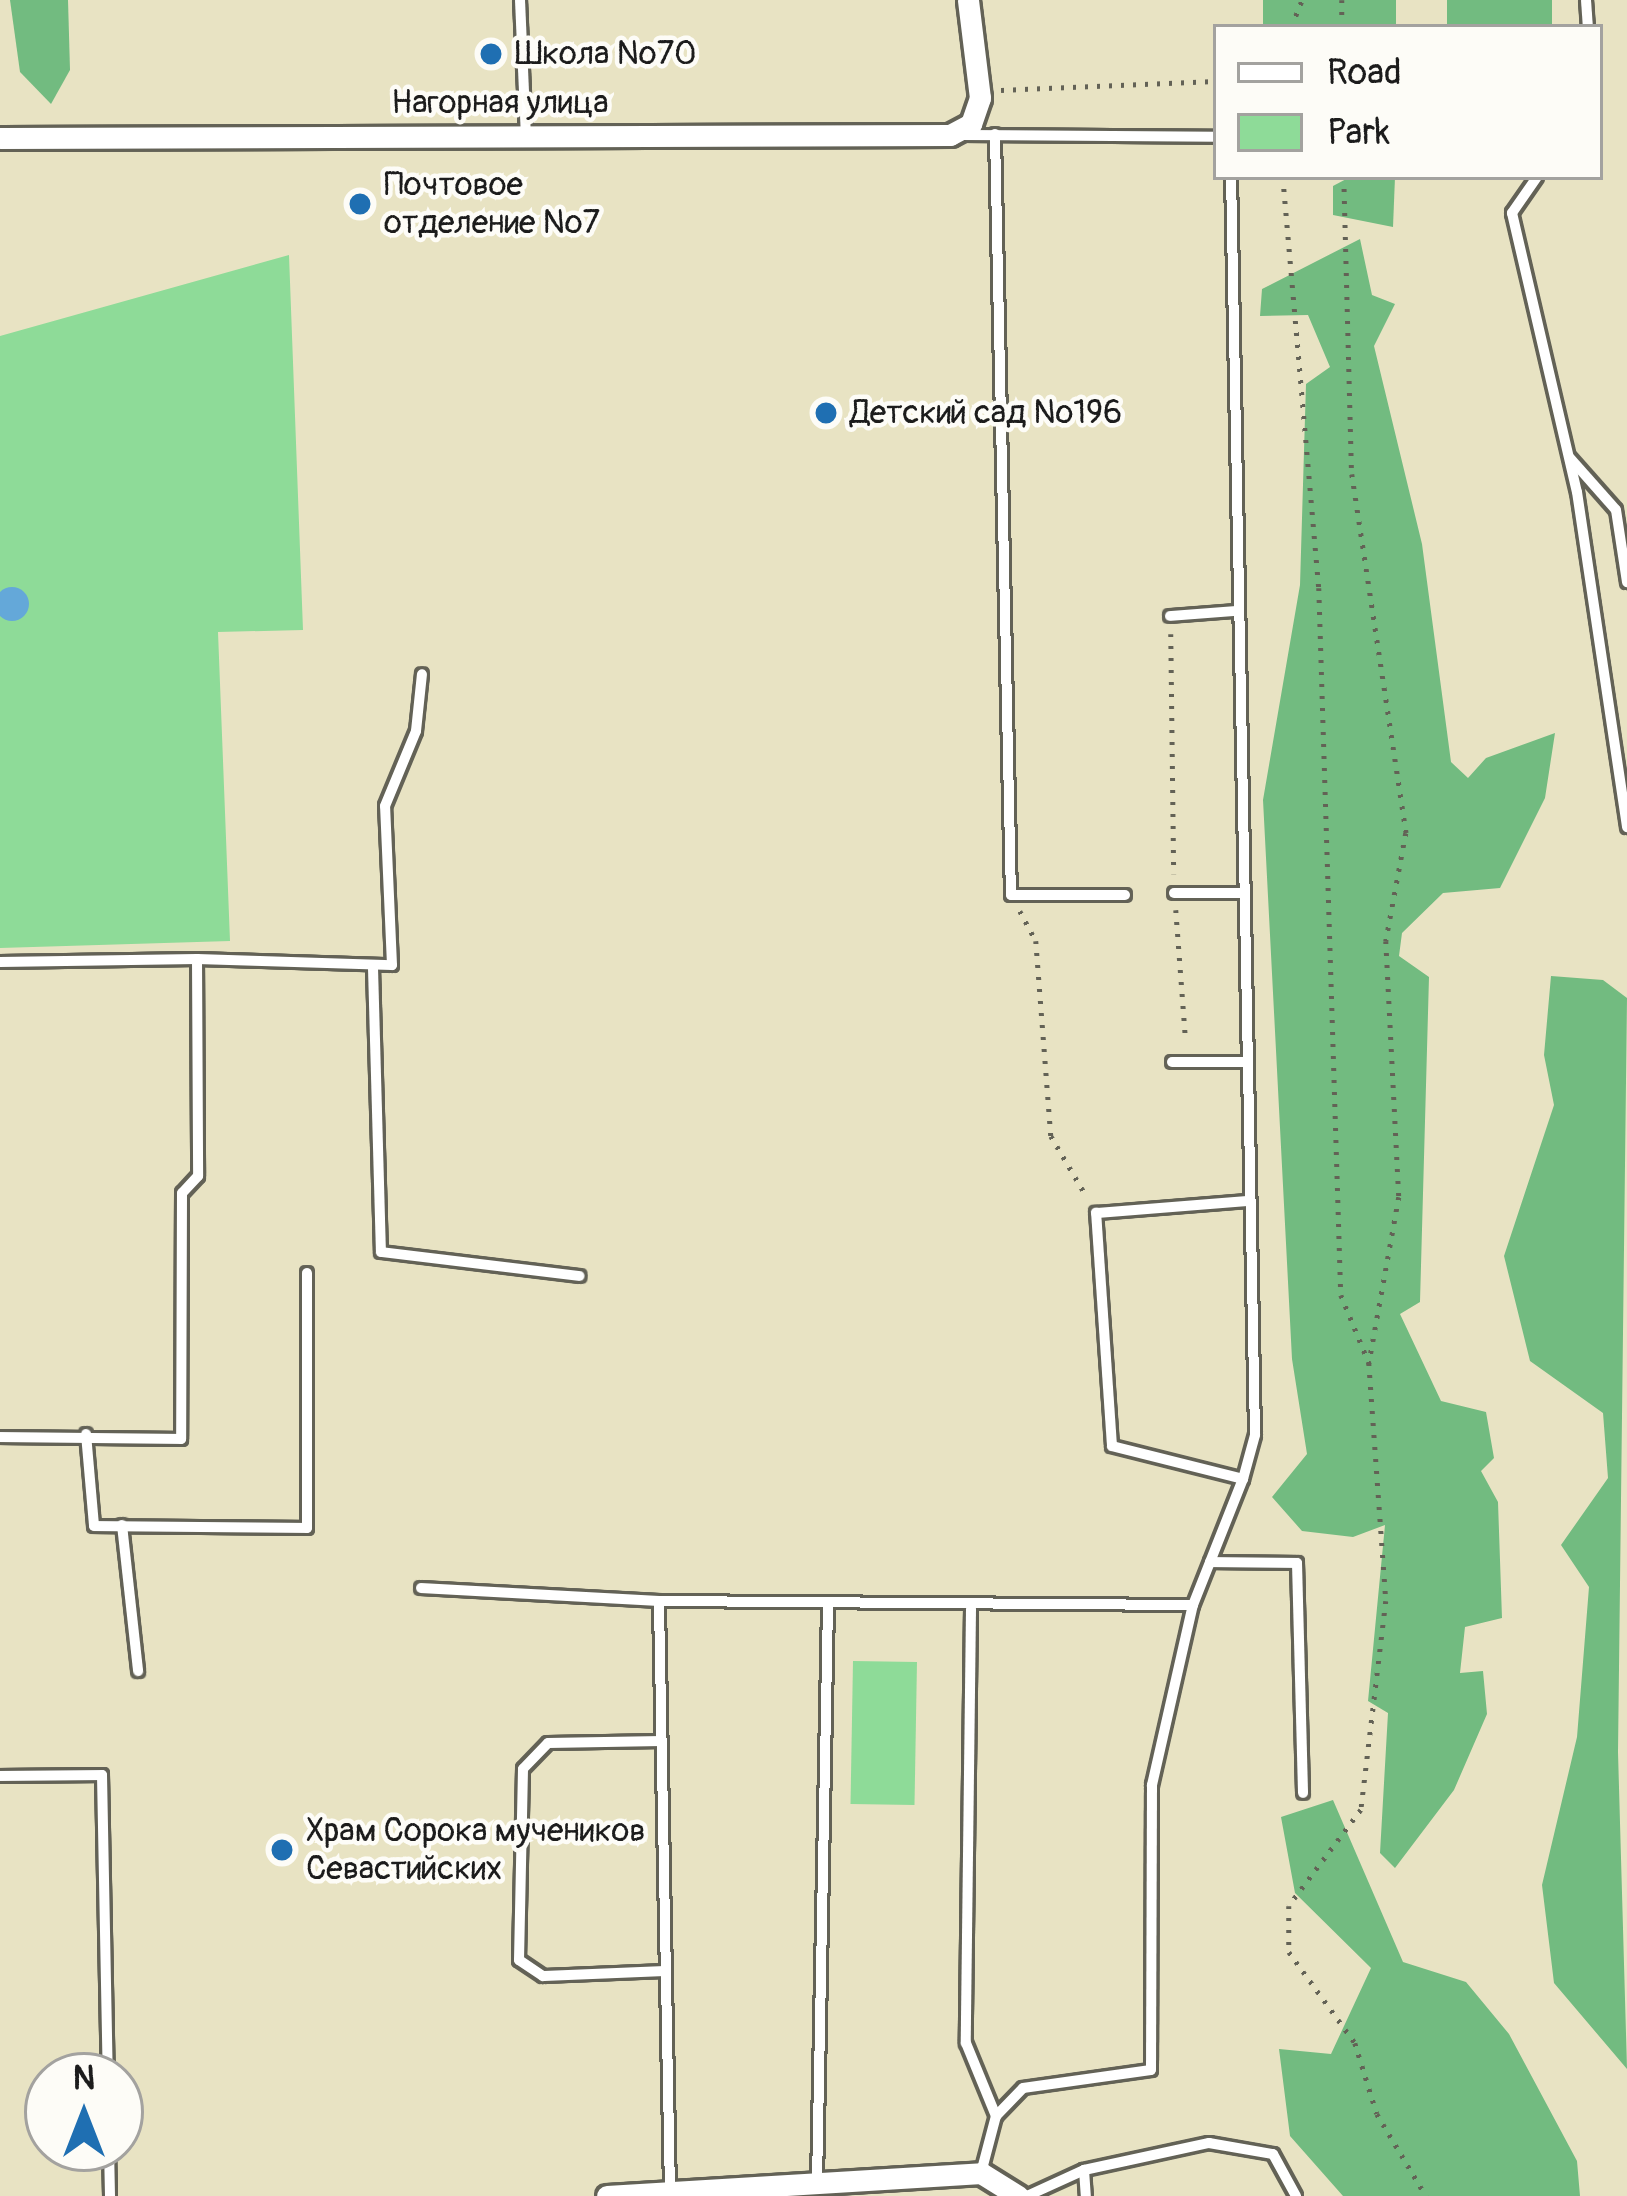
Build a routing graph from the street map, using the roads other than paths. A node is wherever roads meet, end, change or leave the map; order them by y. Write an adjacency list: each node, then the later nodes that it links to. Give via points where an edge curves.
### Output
1 (520, 0): 5 (lane)
2 (968, 0): 4 (street, via 980,98 971,124)
3 (995, 134): 4 (lane); 6 (lane); 18 (lane, via 1011,895)
4 (950, 135): 5 (street, Нагорная улица)
5 (526, 136): 7 (street, Нагорная улица)
6 (1213, 136)
7 (0, 138)
8 (1231, 180): 12 (lane)
9 (1535, 180): 10 (lane, via 1512,213)
10 (1568, 456): 11 (lane, via 1616,510); 15 (lane)
11 (1627, 582)
12 (1235, 611): 13 (lane); 17 (lane)
13 (1170, 616)
14 (422, 674): 21 (lane, via 416,731 386,806 392,965)
15 (1627, 827)
16 (1174, 893): 17 (lane)
17 (1243, 893): 23 (lane)
18 (1125, 895)
19 (197, 959): 20 (lane); 21 (lane); 27 (lane, via 181,1438)
20 (0, 962)
21 (373, 968): 26 (lane, via 381,1252)
22 (1172, 1062): 23 (lane)
23 (1246, 1062): 24 (lane)
24 (1250, 1201): 29 (lane, via 1255,1435); 29 (lane, via 1096,1213 1112,1446)
25 (307, 1273): 30 (lane, via 307,1528)
26 (580, 1276)
27 (86, 1434): 28 (lane); 30 (lane, via 94,1526)
28 (0, 1437)
29 (1243, 1479): 31 (lane)
30 (122, 1525): 37 (lane)
31 (1210, 1562): 34 (lane); 40 (lane, via 1297,1563)
32 (422, 1588): 33 (lane)
33 (659, 1601): 35 (lane); 38 (lane)
34 (1193, 1605): 36 (lane); 43 (lane, via 1152,1785 1151,2069 1023,2088)
35 (828, 1606): 36 (lane); 46 (lane)
36 (971, 1609): 43 (lane, via 966,2043)
37 (138, 1672)
38 (662, 1742): 41 (lane); 41 (lane, via 548,1743 523,1769 519,1960 543,1976)
39 (0, 1776): 42 (lane, via 102,1775)
40 (1303, 1793)
41 (666, 1971): 47 (lane)
42 (108, 2052)
43 (996, 2116): 45 (lane)
44 (1084, 2170): 49 (lane); 50 (lane); 51 (lane, via 1209,2143 1274,2154)
45 (966, 2181): 46 (street); 49 (street)
46 (817, 2183): 47 (street)
47 (670, 2192): 48 (street)
48 (607, 2196)
49 (1022, 2196)
50 (1086, 2196)
51 (1296, 2196)

